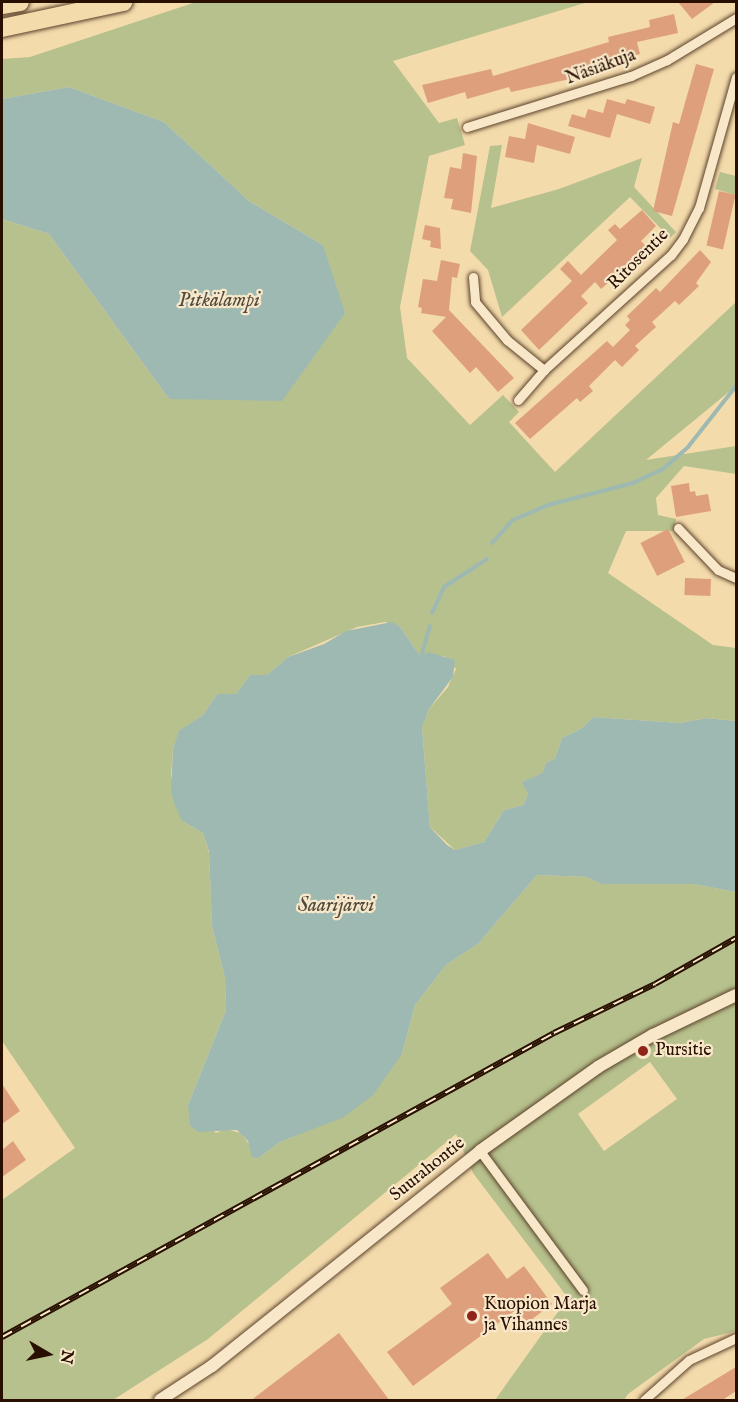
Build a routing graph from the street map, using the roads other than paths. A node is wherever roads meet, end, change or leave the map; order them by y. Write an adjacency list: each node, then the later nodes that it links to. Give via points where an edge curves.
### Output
1 (20, 2): 3 (highway)
2 (123, 2): 5 (highway)
3 (2, 5)
4 (736, 18): 7 (street, Näsiäkuja, via 667,60 630,76)
5 (2, 28)
6 (736, 77): 9 (street, Ritosentie, via 699,208 683,239 663,262)
7 (467, 128)
8 (473, 277): 9 (street, via 475,302 507,340)
9 (544, 370): 10 (street, Ritosentie)
10 (518, 400)
11 (678, 528): 12 (street, via 718,570)
12 (736, 578)
13 (736, 995): 14 (street, Suurahontie, via 598,1067)
14 (480, 1151): 15 (street); 17 (street, Suurahontie, via 212,1366)
15 (584, 1290)
16 (736, 1338): 18 (street, via 689,1360)
17 (160, 1401)
18 (644, 1401)

